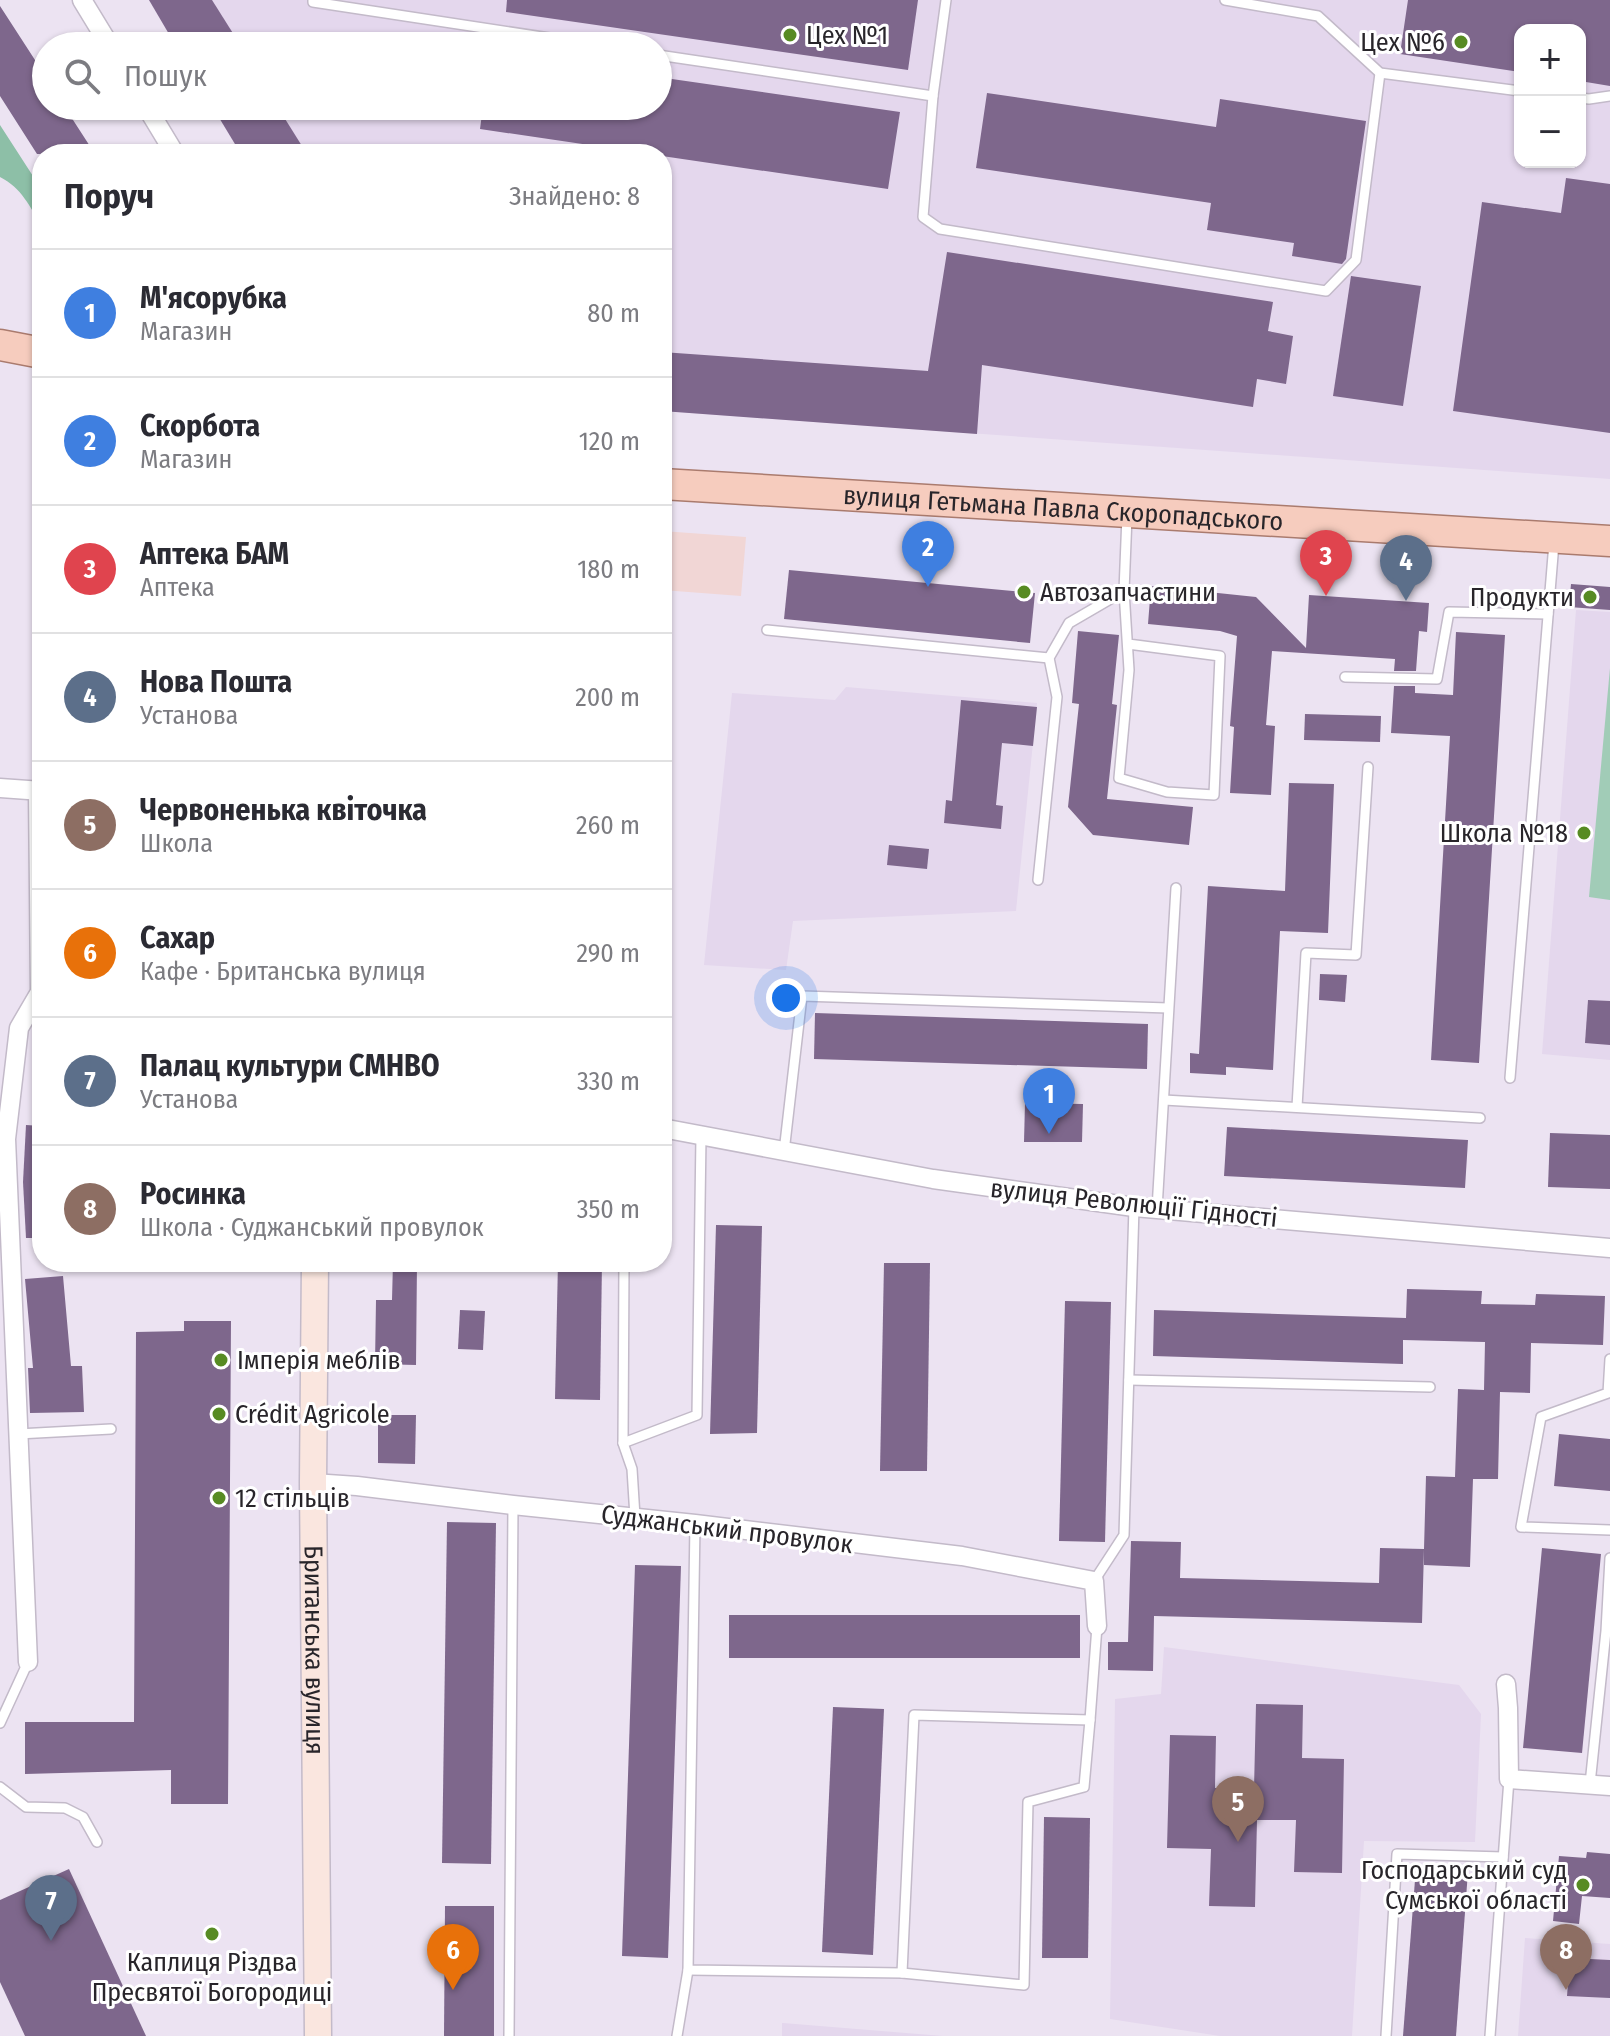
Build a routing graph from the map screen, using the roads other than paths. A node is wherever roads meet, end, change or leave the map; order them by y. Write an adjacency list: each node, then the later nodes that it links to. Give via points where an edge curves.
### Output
1 (82, 0): 5 (street)
2 (313, 0): 6 (lane)
3 (946, 0): 10 (lane)
4 (1225, 0): 8 (lane, via 1318,16)
5 (101, 32)
6 (510, 32)
7 (672, 57): 10 (lane)
8 (1380, 73): 9 (lane); 10 (lane, via 1356,260 1326,291 940,229 923,217)
9 (1514, 90)
10 (933, 96)
11 (1610, 96): 12 (lane)
12 (1586, 99)
13 (154, 120): 14 (street)
14 (169, 144)
15 (0, 345): 16 (main road)
16 (32, 351)
17 (672, 485): 18 (main road, вулиця Гетьмана Павла Скоропадського)
18 (1128, 513): 19 (main road, вулиця Гетьмана Павла Скоропадського); 21 (lane)
19 (1554, 538): 20 (main road, вулиця Гетьмана Павла Скоропадського); 22 (lane)
20 (1610, 541)
21 (1124, 591): 24 (lane); 25 (lane, via 1069,623)
22 (1548, 614): 26 (lane, via 1449,612 1437,679); 34 (lane)
23 (767, 630): 25 (lane)
24 (1128, 644): 24 (lane, via 1119,778 1167,792 1214,795 1220,656)
25 (1049, 658): 30 (lane, via 1057,697)
26 (1345, 677)
27 (1368, 767): 36 (lane, via 1356,955 1306,953)
28 (0, 788): 29 (street)
29 (32, 790)
30 (1038, 880)
31 (1176, 888): 33 (lane)
32 (32, 1006): 51 (street, via 19,1028 6,1139)
33 (1168, 1008): 35 (lane); 40 (lane, via 802,996)
34 (1510, 1078)
35 (1164, 1100): 36 (lane); 42 (lane)
36 (1297, 1107): 37 (lane)
37 (1480, 1118)
38 (672, 1130): 39 (street, вулиця Революції Гідності)
39 (701, 1136): 40 (street, вулиця Революції Гідності); 52 (lane, via 697,1415)
40 (784, 1152): 41 (street, вулиця Революції Гідності)
41 (1134, 1207): 42 (street, вулиця Революції Гідності); 47 (lane)
42 (1157, 1209): 43 (street, вулиця Революції Гідності)
43 (1610, 1248)
44 (315, 1272): 53 (main road, Британська вулиця)
45 (624, 1272): 52 (lane)
46 (1610, 1359): 49 (lane)
47 (1129, 1380): 48 (lane); 59 (lane, via 1124,1535)
48 (1430, 1387)
49 (1609, 1393): 57 (lane, via 1541,1417 1521,1527)
50 (111, 1429): 51 (lane)
51 (18, 1434): 61 (street)
52 (623, 1443): 55 (lane, via 632,1469)
53 (313, 1483): 54 (street, Суджанський провулок); 73 (main road, Британська вулиця)
54 (513, 1505): 55 (street, Суджанський провулок); 74 (lane)
55 (635, 1517): 56 (street, Суджанський провулок)
56 (695, 1524): 59 (street, Суджанський провулок, via 962,1556); 71 (lane)
57 (1610, 1530)
58 (1610, 1558): 66 (lane)
59 (1094, 1581): 60 (street)
60 (1097, 1626): 63 (lane)
61 (28, 1662): 64 (lane)
62 (1506, 1684): 65 (street)
63 (1090, 1720): 72 (lane, via 1084,1787 1028,1802 1024,1985); 72 (lane, via 914,1715)
64 (0, 1723)
65 (1509, 1779): 66 (street); 70 (lane)
66 (1590, 1784): 67 (street)
67 (1610, 1786)
68 (0, 1787): 69 (lane, via 26,1807 65,1808 83,1817)
69 (97, 1842)
70 (1503, 1857): 76 (lane, via 1397,1854); 77 (lane)
71 (688, 1970): 72 (lane); 75 (lane)
72 (902, 1973)
73 (318, 2036)
74 (509, 2036)
75 (677, 2036)
76 (1386, 2036)
77 (1490, 2036)

